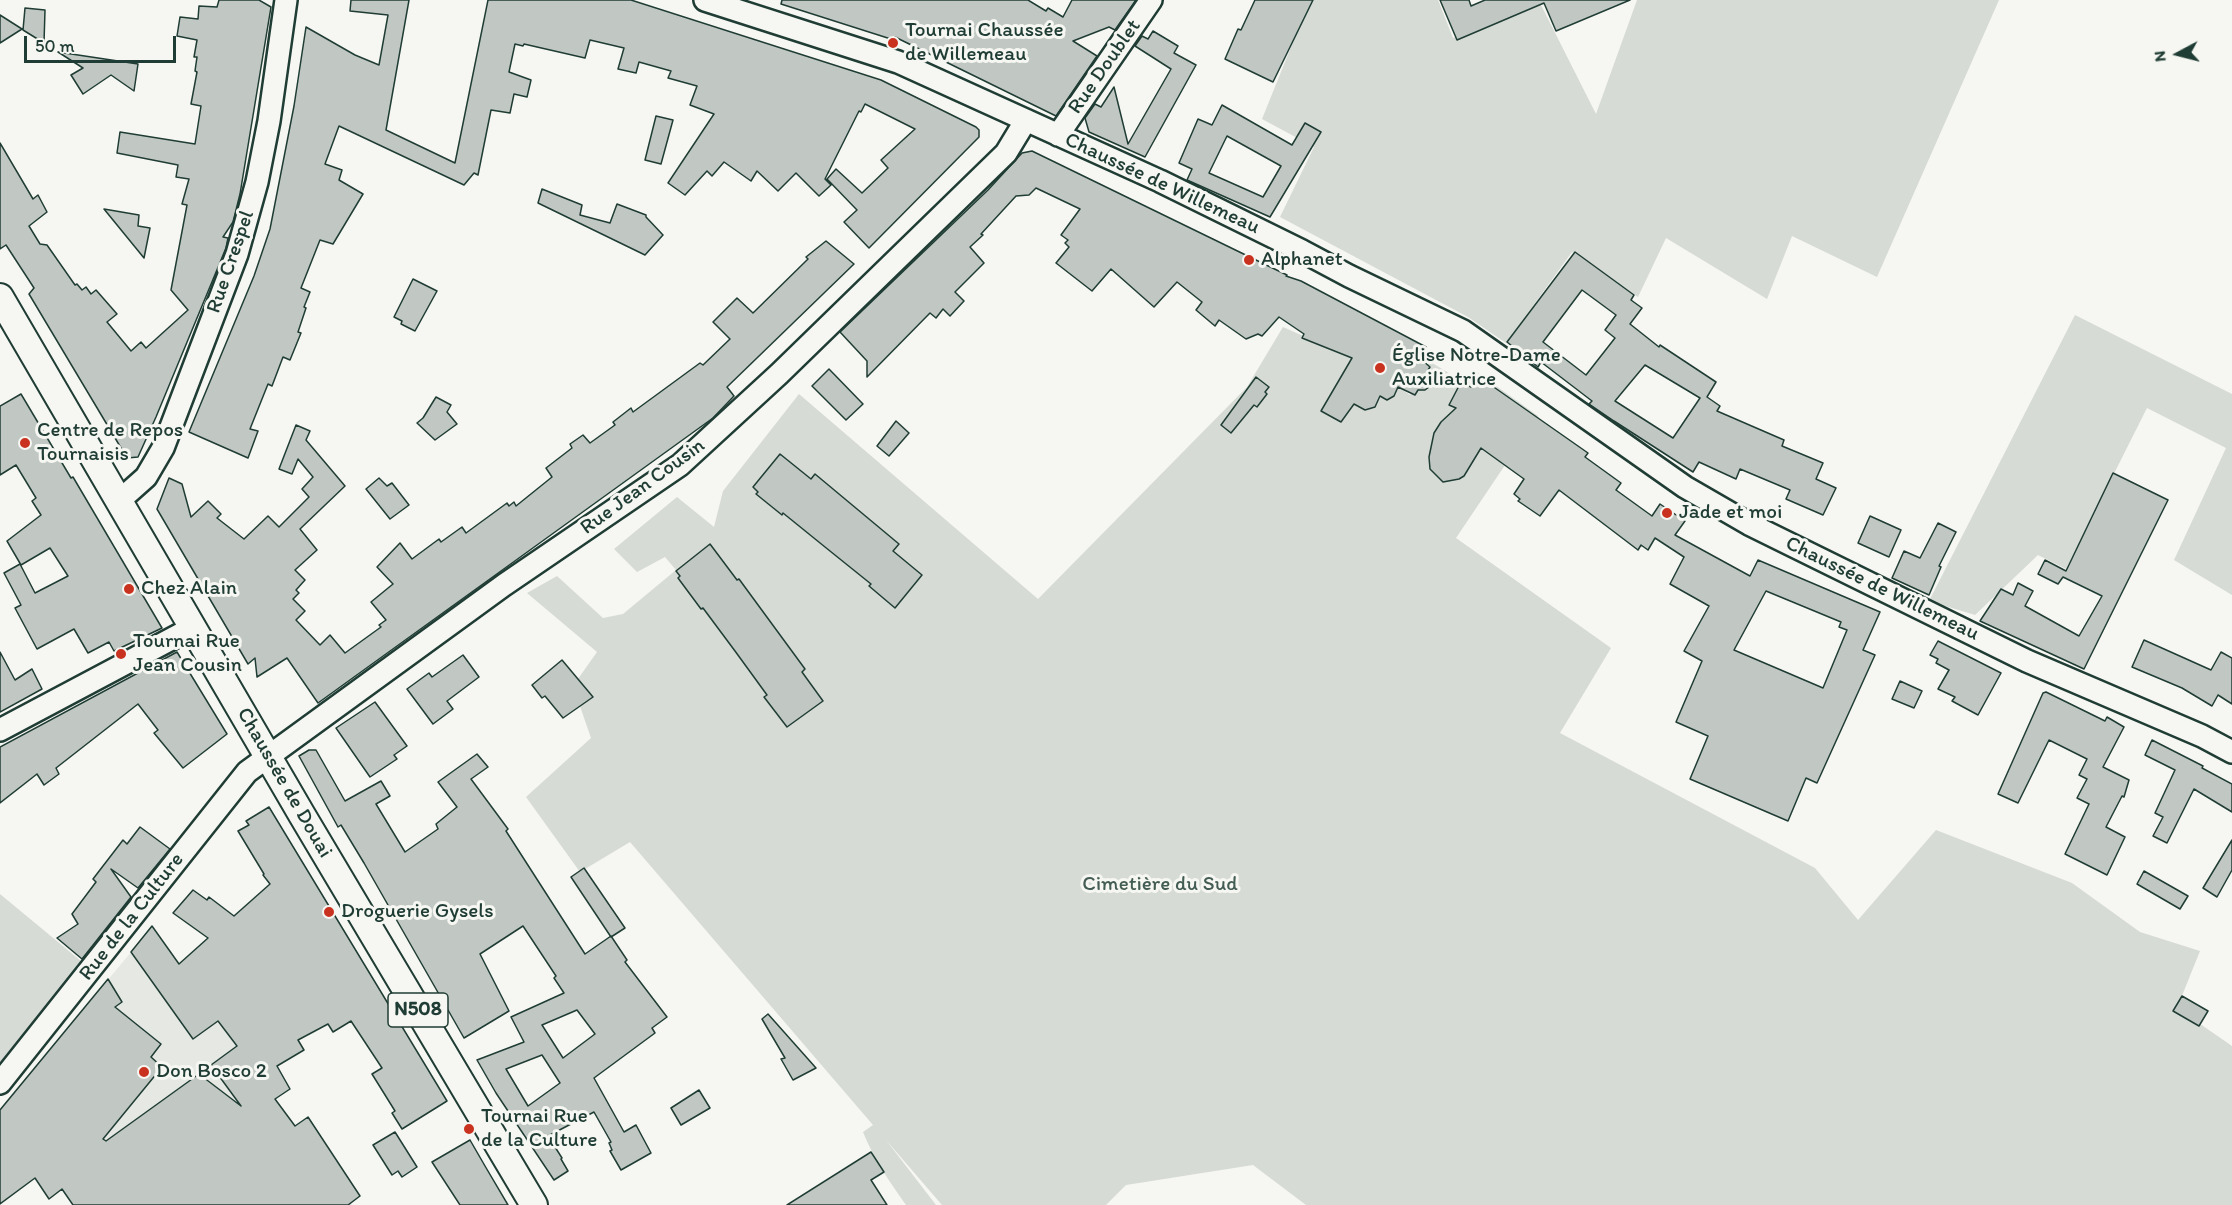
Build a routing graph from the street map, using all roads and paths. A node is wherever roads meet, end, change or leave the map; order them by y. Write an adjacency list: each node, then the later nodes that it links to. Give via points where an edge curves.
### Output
1 (286, 0): 7 (street, Rue Crespel, via 269,121 237,254 163,448 146,477)
2 (705, 0): 4 (street, Chaussée de Willemeau, via 898,62)
3 (1151, 0): 5 (street, Rue Doublet)
4 (1026, 120): 5 (street, Chaussée de Willemeau); 11 (street, Rue Jean Cousin, via 1002,158 680,465 504,585)
5 (1058, 135): 10 (street, Chaussée de Willemeau, via 1160,181 1463,331 1685,487 1749,524 2028,661)
6 (0, 297): 7 (main road, Chaussée de Douai / N508)
7 (119, 501): 8 (main road, Chaussée de Douai / N508)
8 (194, 627): 9 (street); 11 (main road, Chaussée de Douai / N508)
9 (0, 730)
10 (2232, 752)
11 (268, 756): 12 (street, Rue de la Culture, via 247,772); 13 (main road, Chaussée de Douai / N508)
12 (0, 1083)
13 (534, 1205)

